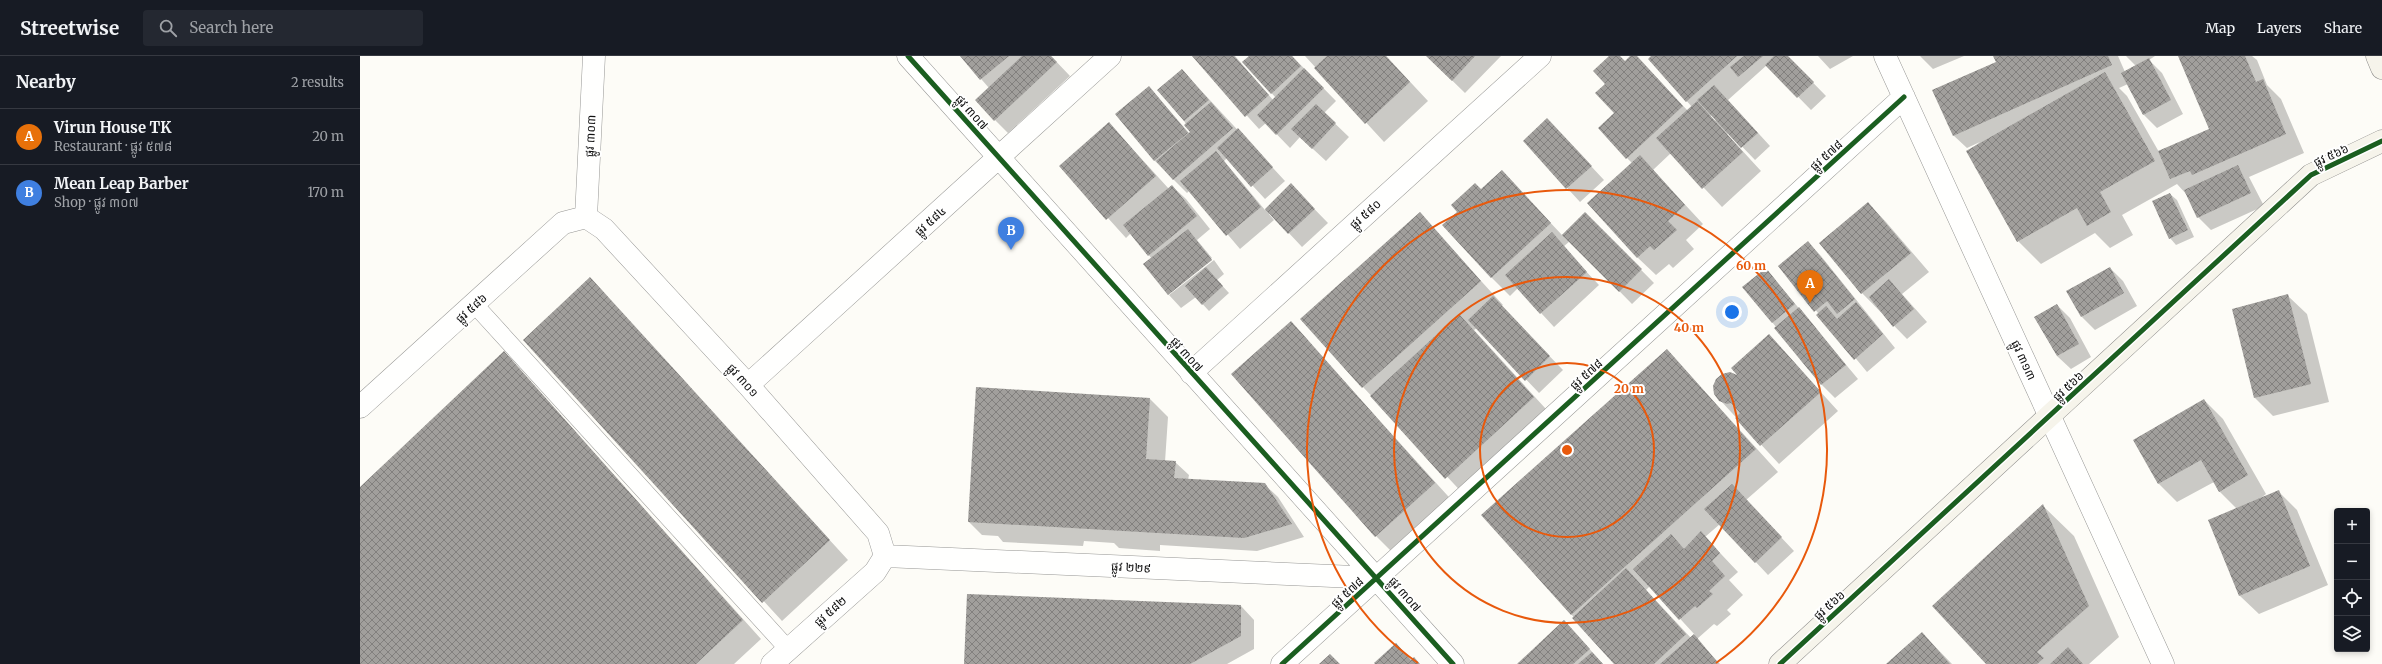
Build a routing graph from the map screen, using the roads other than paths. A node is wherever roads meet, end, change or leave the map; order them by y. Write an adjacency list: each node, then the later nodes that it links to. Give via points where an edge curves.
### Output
1 (594, 56): 11 (street, ផ្លូវ ៣០៣)
2 (908, 56): 10 (street, ផ្លូវ ៣០៧)
3 (1110, 56): 10 (street, ផ្លូវ ៥៨៤)
4 (1540, 56): 13 (street, ផ្លូវ ៥៨០)
5 (1885, 56): 8 (street, ផ្លូវ ៣១៣)
6 (2377, 56): 7 (street)
7 (2382, 68)
8 (1904, 97): 16 (street, ផ្លូវ ៣១៣); 18 (street, ផ្លូវ ៥៧៨)
9 (2382, 142): 16 (street, ផ្លូវ ៥៦៦, via 2311,176)
10 (999, 158): 13 (street, ផ្លូវ ៣០៧); 14 (street, ផ្លូវ ៥៨៤)
11 (586, 217): 12 (street, ផ្លូវ ៥៨៦, via 563,223); 14 (street, ផ្លូវ ៣០១, via 604,229)
12 (475, 305): 15 (street, ផ្លូវ ៥៨៦); 19 (lane)
13 (1191, 373): 18 (street, ផ្លូវ ៣០៧)
14 (748, 385): 17 (street, ផ្លូវ ៣០១, via 878,533)
15 (360, 407)
16 (2050, 417): 23 (street, ផ្លូវ ៥៦៦); 24 (street, ផ្លូវ ៣១៣)
17 (885, 556): 18 (street, ផ្លូវ ២២៩); 19 (street, ផ្លូវ ៥៨២, via 875,572)
18 (1377, 578): 21 (street, ផ្លូវ ៥៧៨); 22 (street, ផ្លូវ ៣០៧)
19 (788, 649): 20 (street, ផ្លូវ ៥៨២)
20 (772, 664)
21 (1282, 664)
22 (1453, 664)
23 (1780, 664)
24 (2163, 664)

